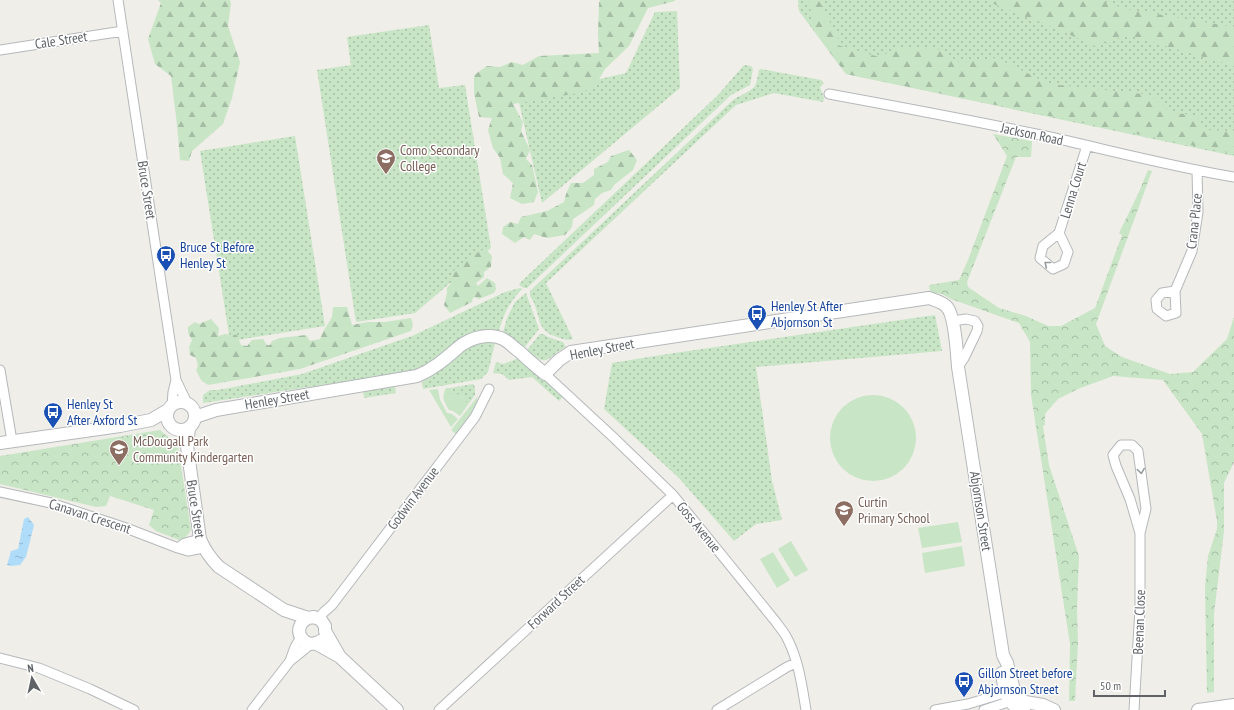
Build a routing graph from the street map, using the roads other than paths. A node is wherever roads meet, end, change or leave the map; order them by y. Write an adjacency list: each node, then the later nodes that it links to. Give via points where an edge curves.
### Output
1 (118, 0): 2 (street, Bruce Street)
2 (123, 31): 3 (street, Cale Street); 15 (street, Bruce Street)
3 (0, 50)
4 (829, 94): 5 (street, Jackson Road)
5 (1087, 146): 6 (street, Jackson Road); 8 (street, Lenna Court)
6 (1197, 170): 7 (street, Jackson Road); 9 (street, Crana Place, via 1198,212 1192,252)
7 (1234, 177)
8 (1059, 233)
9 (1174, 291)
10 (946, 306): 11 (street, Abjornson Street); 14 (street, Henley Street, via 929,298 571,352)
11 (953, 321): 12 (street, Abjornson Street); 12 (street, via 970,320 975,321 978,326)
12 (958, 367): 33 (street, Abjornson Street, via 1003,654 1001,663)
13 (0, 370): 20 (street)
14 (545, 374): 18 (street, Henley Street, via 504,339 484,336 466,342 440,363 417,376 216,410); 22 (street, Goss Avenue)
15 (176, 380): 17 (street, Bruce Street); 18 (street, Bruce Street)
16 (489, 389): 26 (street, Godwin Avenue, via 475,417 332,605 324,612)
17 (170, 408): 18 (street, Henley Street, via 177,402); 18 (street, via 166,415 167,420); 19 (street)
18 (186, 419): 19 (street); 24 (street, Bruce Street, via 187,446)
19 (151, 420): 20 (street)
20 (6, 442)
21 (0, 492): 24 (street, Canavan Crescent, via 51,503 188,551)
22 (674, 495): 32 (street, Goss Avenue, via 776,622 788,640); 38 (street, Forward Street)
23 (1140, 533): 23 (street, Beenan Close, one-way to 23, via 1113,455 1121,445 1132,445 1138,451 1146,509); 45 (street, Beenan Close, via 1140,608)
24 (202, 544): 25 (street, via 219,567)
25 (284, 610): 26 (street); 27 (street)
26 (319, 623): 27 (street, via 301,623); 28 (street, via 322,639); 29 (street)
27 (300, 632): 28 (street, via 303,640); 31 (street)
28 (313, 644): 29 (street); 31 (street)
29 (340, 657): 37 (street)
30 (0, 658): 35 (street, via 39,668 90,688)
31 (290, 661): 36 (street)
32 (796, 663): 39 (street); 40 (street, Goss Avenue)
33 (1012, 696): 41 (street); 42 (street); 43 (street, via 1014,706); 44 (street)
34 (1234, 705): 46 (street)
35 (134, 710)
36 (252, 710)
37 (397, 710)
38 (439, 710)
39 (717, 710)
40 (806, 710)
41 (934, 710)
42 (984, 710)
43 (1024, 710)
44 (1054, 710)
45 (1134, 710)
46 (1198, 710)

